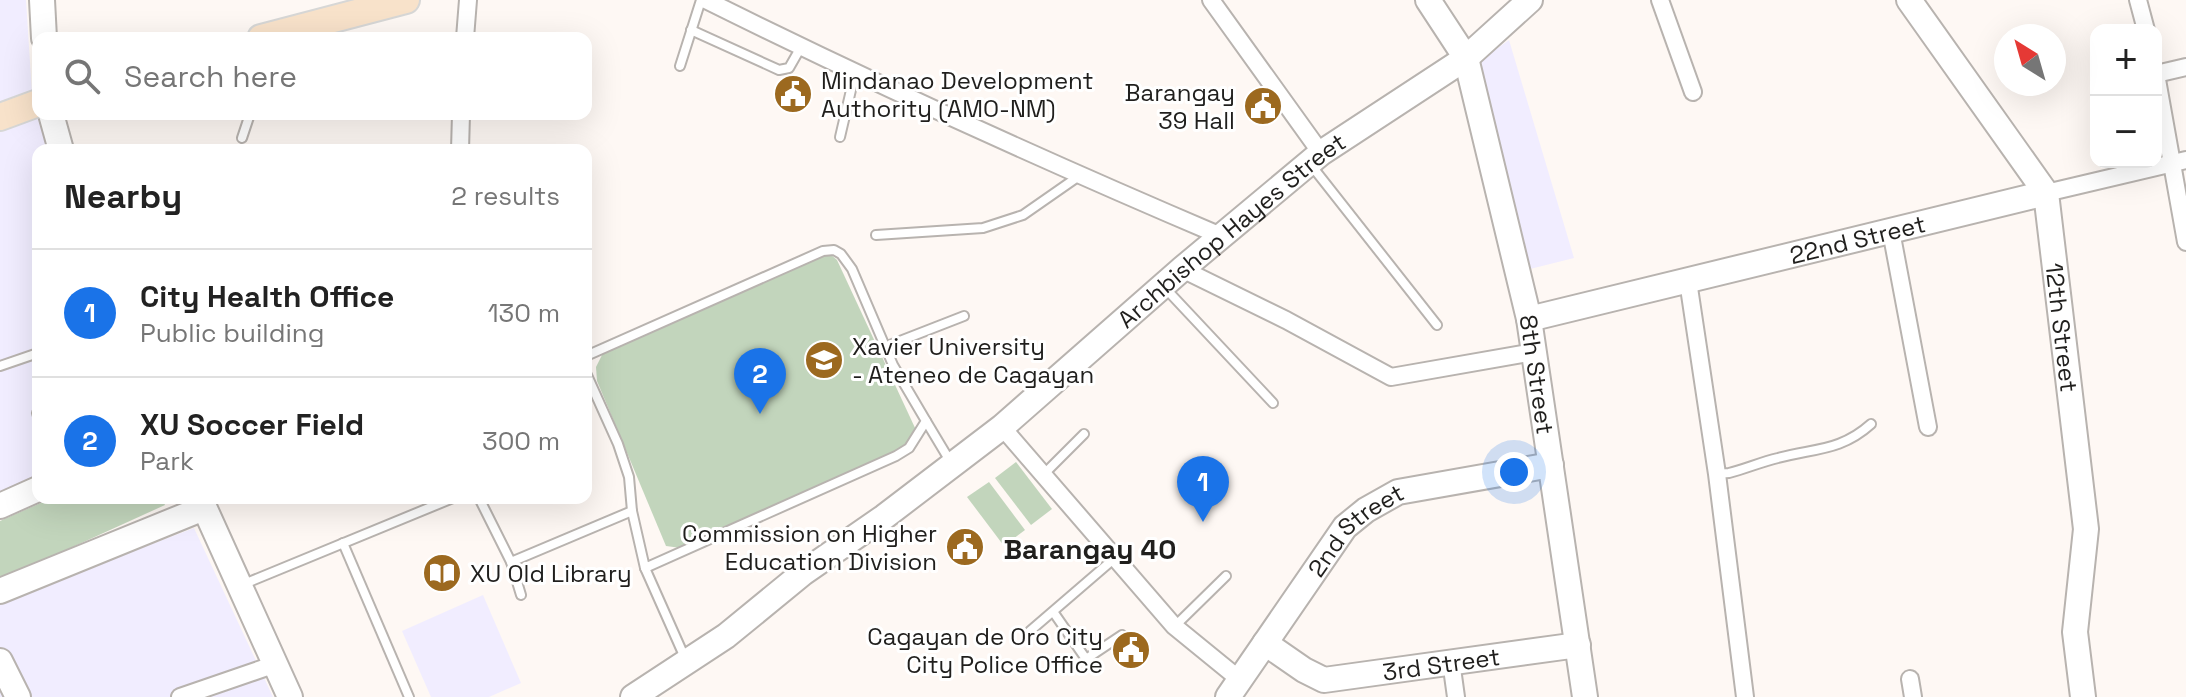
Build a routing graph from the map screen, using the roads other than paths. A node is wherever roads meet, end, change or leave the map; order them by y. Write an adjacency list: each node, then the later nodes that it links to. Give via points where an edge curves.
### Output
1 (42, 0): 13 (street)
2 (406, 0): 14 (main road)
3 (468, 0): 15 (street)
4 (703, 0): 12 (lane); 16 (street)
5 (1211, 0): 33 (street)
6 (1428, 0): 17 (street, 8th Street)
7 (1530, 0): 17 (street, Archbishop Hayes Street)
8 (1660, 0): 22 (street)
9 (1909, 0): 36 (street, 12th Street)
10 (2138, 0): 11 (street)
11 (2144, 24)
12 (691, 30): 16 (lane, via 779,70 789,68); 18 (lane)
13 (44, 32)
14 (286, 32)
15 (465, 32)
16 (801, 47): 20 (street)
17 (1466, 58): 33 (street, Archbishop Hayes Street); 45 (street, 8th Street)
18 (680, 66)
19 (2186, 67): 21 (street)
20 (855, 73): 29 (lane); 35 (street)
21 (2162, 73)
22 (1693, 92)
23 (2162, 96): 34 (street)
24 (32, 105): 25 (main road)
25 (0, 117)
26 (53, 120): 31 (street)
27 (248, 120): 30 (lane)
28 (461, 120): 32 (street)
29 (840, 137)
30 (242, 138)
31 (59, 144)
32 (460, 144)
33 (1315, 158): 39 (street, Archbishop Hayes Street); 46 (lane)
34 (2178, 162): 36 (street, 22nd Street); 40 (street)
35 (1079, 176): 38 (lane, via 1023,215 983,228); 39 (street)
36 (2046, 193): 37 (street, 22nd Street); 99 (street, 12th Street, via 2086,529 2075,632)
37 (1891, 231): 42 (street, 22nd Street); 57 (street)
38 (876, 235)
39 (1221, 236): 41 (street, Archbishop Hayes Street)
40 (2186, 242)
41 (1182, 269): 43 (street, Archbishop Hayes Street); 48 (street, via 1391,377)
42 (1688, 281): 45 (street, 22nd Street); 62 (street)
43 (1163, 286): 53 (lane); 56 (street, Archbishop Hayes Street)
44 (964, 316): 47 (lane)
45 (1529, 319): 48 (street, 8th Street)
46 (1437, 325)
47 (887, 346): 49 (lane, via 852,269 834,250); 54 (lane)
48 (1534, 352): 60 (street, 8th Street)
49 (592, 353)
50 (32, 355): 51 (lane)
51 (0, 366)
52 (592, 386): 69 (lane, via 629,477)
53 (1273, 403)
54 (926, 421): 59 (lane); 73 (lane, via 909,448 896,456)
55 (1871, 424): 62 (lane, via 1836,447)
56 (1002, 427): 59 (street, Archbishop Hayes Street); 61 (street)
57 (1928, 427)
58 (1084, 434): 61 (lane)
59 (952, 464): 86 (street, Archbishop Hayes Street)
60 (1551, 465): 82 (street, 2nd Street, via 1398,492 1381,500 1345,527); 83 (street, 8th Street)
61 (1044, 474): 71 (street)
62 (1717, 474): 97 (street)
63 (32, 492): 68 (street)
64 (200, 504): 76 (street)
65 (202, 504): 75 (street)
66 (438, 504): 70 (lane)
67 (482, 504): 72 (lane)
68 (0, 506)
69 (632, 511): 72 (lane); 73 (lane)
70 (343, 543): 75 (lane); 93 (lane)
71 (1117, 557): 78 (lane); 79 (street)
72 (511, 562): 77 (lane)
73 (645, 568): 86 (lane)
74 (1226, 576): 79 (lane)
75 (240, 586): 87 (street)
76 (0, 591)
77 (521, 595)
78 (1054, 613): 80 (lane); 81 (lane, via 1086,659)
79 (1174, 626): 89 (street)
80 (1030, 631)
81 (1122, 635)
82 (1265, 643): 85 (street, 3rd Street, via 1324,680); 89 (street, 2nd Street)
83 (1578, 645): 85 (street, 3rd Street); 96 (street, 8th Street)
84 (0, 661): 90 (street)
85 (1451, 661): 95 (street)
86 (687, 663): 94 (street, Archbishop Hayes Street)
87 (276, 664): 91 (street); 92 (street)
88 (1910, 679): 98 (street)
89 (1233, 688)
90 (18, 697)
91 (180, 697)
92 (290, 697)
93 (409, 697)
94 (633, 697)
95 (1456, 697)
96 (1585, 697)
97 (1745, 697)
98 (1913, 697)
99 (2083, 697)

